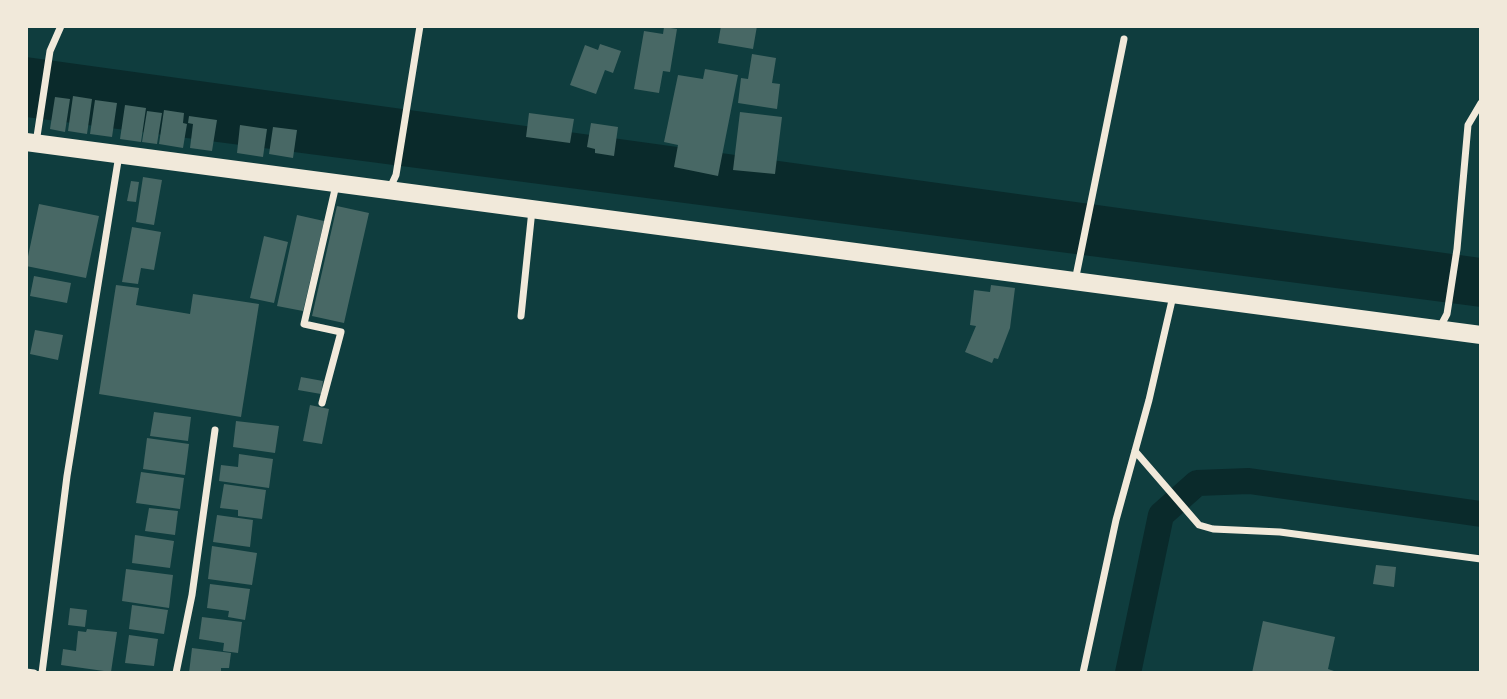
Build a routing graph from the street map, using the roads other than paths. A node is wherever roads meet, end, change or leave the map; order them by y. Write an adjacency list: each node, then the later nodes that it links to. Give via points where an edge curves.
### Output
1 (61, 26): 5 (street, via 50,51)
2 (420, 26): 7 (street)
3 (1124, 39): 10 (street)
4 (1481, 103): 13 (street, via 1468,125 1457,249)
5 (33, 138): 6 (main road)
6 (120, 155): 8 (main road); 21 (street, via 67,476)
7 (392, 183): 8 (main road); 9 (main road)
8 (336, 184): 15 (street, via 304,324 341,332)
9 (532, 210): 10 (main road); 12 (street)
10 (1075, 282): 11 (main road)
11 (1173, 295): 13 (main road); 17 (street)
12 (521, 316)
13 (1443, 322): 14 (main road)
14 (1481, 335)
15 (322, 403)
16 (215, 430): 22 (street)
17 (1135, 451): 18 (street, via 1199,525 1280,531); 23 (street)
18 (1481, 559)
19 (26, 672): 20 (street)
20 (34, 673)
21 (42, 673)
22 (176, 673)
23 (1083, 673)

